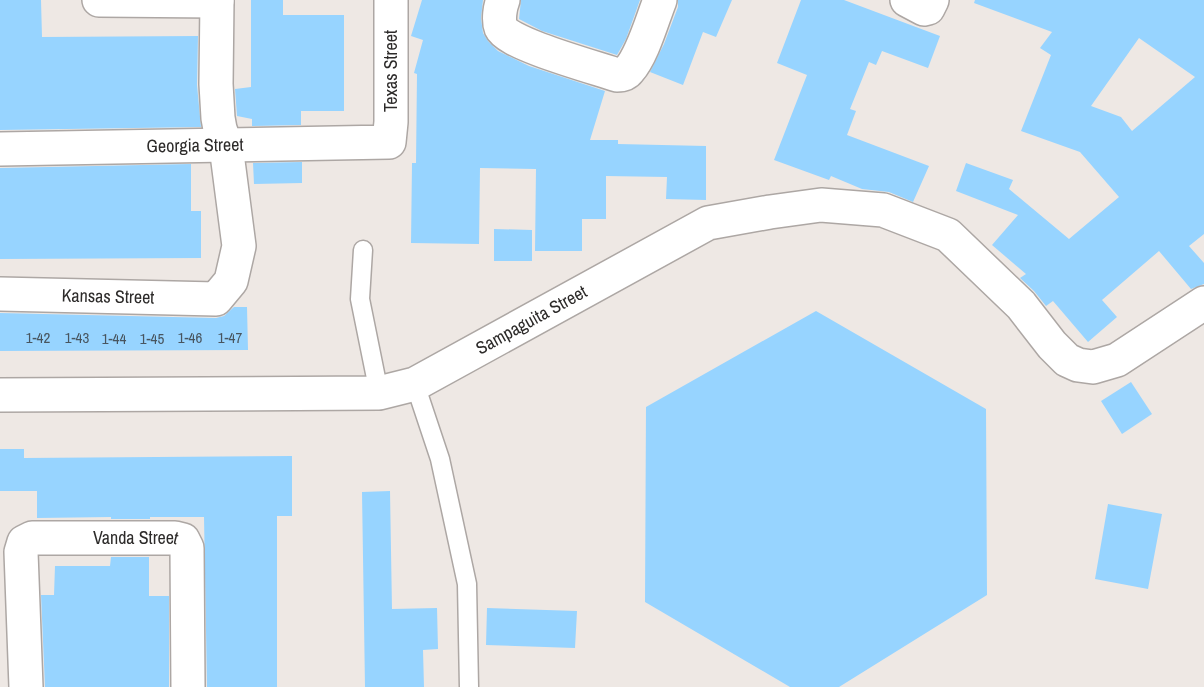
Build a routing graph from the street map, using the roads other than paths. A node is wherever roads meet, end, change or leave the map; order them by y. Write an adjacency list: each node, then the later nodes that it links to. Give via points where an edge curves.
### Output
1 (99, 0): 7 (street)
2 (391, 0): 8 (street, Texas Street)
3 (503, 0): 4 (street, via 500,24 504,33 617,75 624,75 637,59)
4 (660, 0)
5 (907, 0): 6 (street, via 924,9)
6 (933, 0)
7 (217, 1): 9 (street, via 216,84 220,129)
8 (390, 142): 9 (street, Georgia Street)
9 (226, 146): 10 (street, Georgia Street); 12 (street, Kansas Street, via 239,246 231,281 216,299)
10 (0, 149)
11 (363, 250): 15 (lane, via 360,299)
12 (0, 294)
13 (1204, 303): 14 (street, Sampaguita Street, via 1117,360 1092,367 1078,365 1067,360 1021,305 948,235 883,210 821,205 708,223)
14 (415, 384): 15 (street, Sampaguita Street); 19 (lane, via 440,459 467,584)
15 (379, 393): 16 (street, Sampaguita Street)
16 (0, 395)
17 (18, 681): 18 (street, Vanda Street, via 24,543 32,538 175,538 183,540 187,548)
18 (188, 687)
19 (470, 687)

